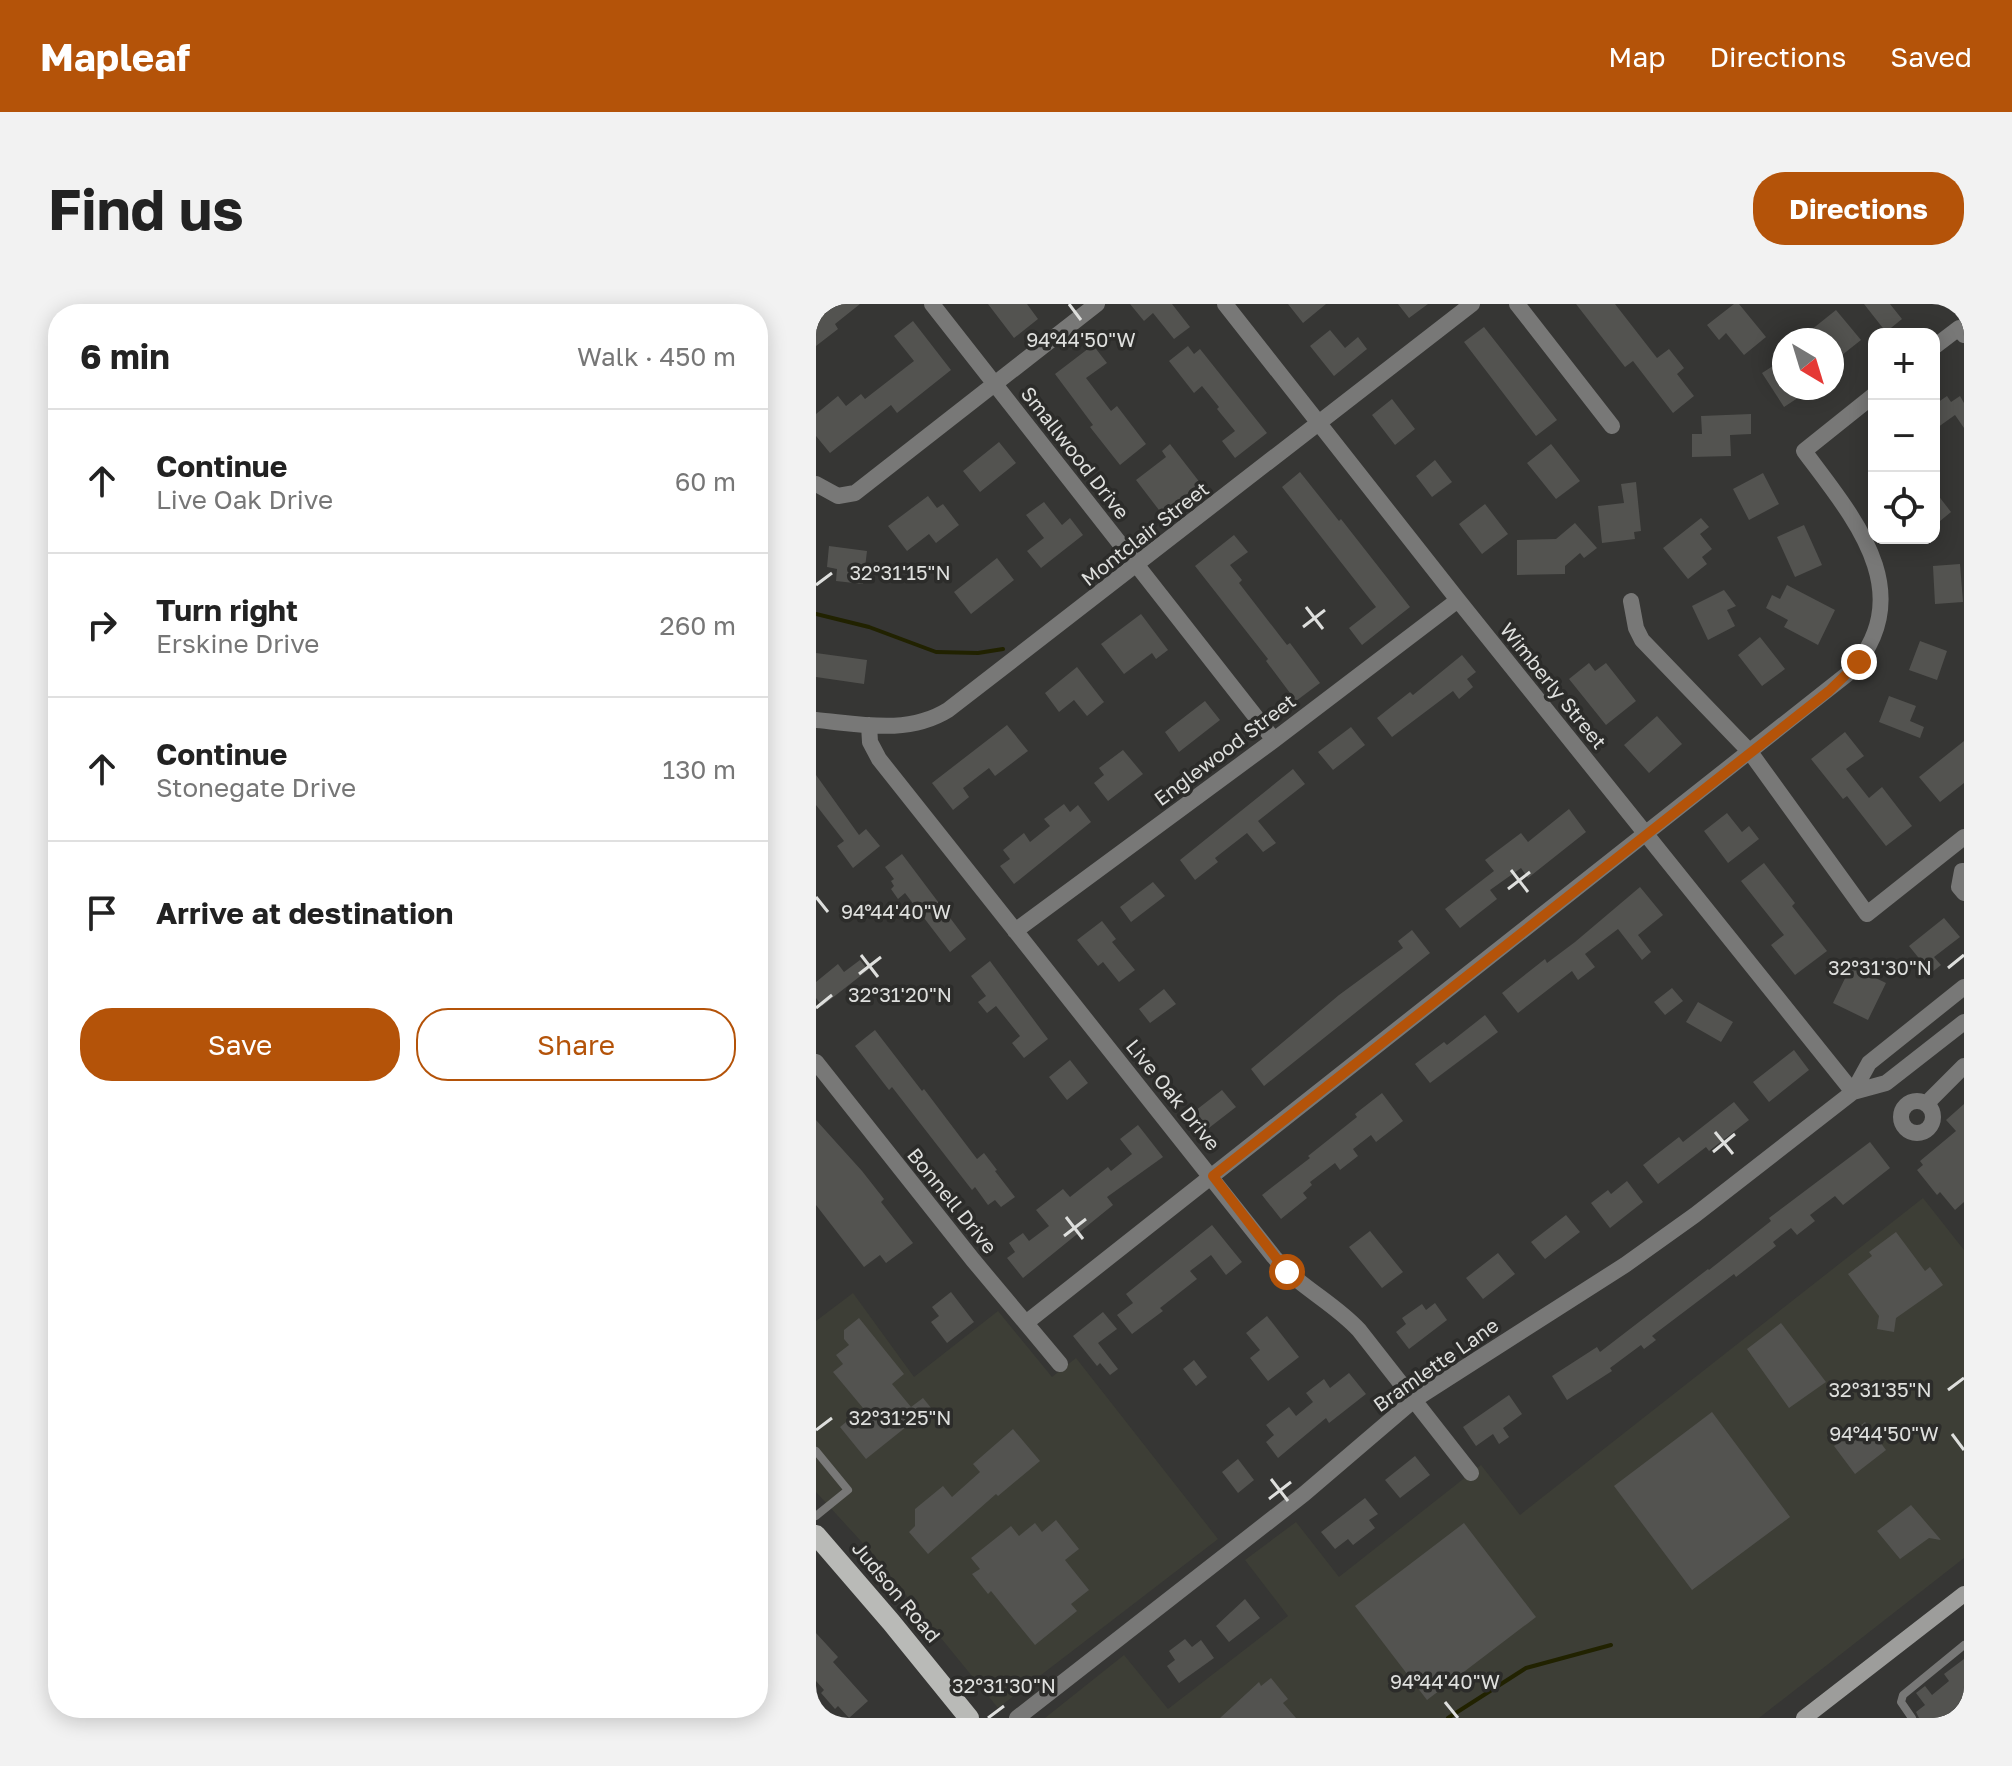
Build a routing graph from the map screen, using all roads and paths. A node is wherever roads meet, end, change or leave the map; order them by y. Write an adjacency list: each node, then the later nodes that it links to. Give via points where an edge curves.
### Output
1 (932, 304): 8 (street, Smallwood Drive)
2 (1097, 304): 8 (street)
3 (1225, 304): 10 (street, Wimberly Street)
4 (1472, 304): 10 (street, Montclair Street)
5 (1517, 304): 11 (street)
6 (1964, 335): 7 (street, via 1959,328)
7 (1940, 342)
8 (995, 384): 12 (street, via 855,493 838,496); 13 (street, Smallwood Drive)
9 (1868, 400): 19 (street, via 1804,451 1847,511 1875,563 1881,596 1874,638 1850,672)
10 (1318, 424): 13 (street, Montclair Street); 14 (street, Wimberly Street)
11 (1612, 426)
12 (816, 484)
13 (1138, 565): 17 (street, Montclair Street, via 941,715 910,725); 18 (street, Smallwood Drive)
14 (1458, 600): 18 (street, Englewood Street); 20 (street, Wimberly Street)
15 (1631, 601): 19 (street, via 1636,628 1647,646)
16 (816, 720): 17 (street, Montclair Street)
17 (869, 725): 25 (street, Live Oak Drive, via 875,753)
18 (1274, 740): 25 (street, Englewood Street)
19 (1750, 752): 20 (street); 22 (street, via 1867,914)
20 (1646, 833): 30 (street, Wimberly Street); 32 (street)
21 (1964, 837): 22 (street)
22 (1946, 851): 23 (street)
23 (1963, 871): 24 (street, via 1959,887)
24 (1964, 893)
25 (1015, 931): 32 (street, Live Oak Drive)
26 (1964, 987): 30 (street, Bramlette Lane, via 1869,1063)
27 (1964, 1022): 30 (street, Bramlette Lane, via 1886,1083)
28 (816, 1062): 33 (street, Bonnell Drive)
29 (1964, 1066): 31 (street)
30 (1853, 1092): 35 (street, Bramlette Lane, via 1660,1240)
31 (1926, 1104)
32 (1213, 1176): 33 (street); 35 (street, Live Oak Drive, via 1283,1267 1355,1325)
33 (1027, 1322): 34 (street, Bonnell Drive)
34 (1060, 1364)
35 (1414, 1400): 37 (street, Live Oak Drive); 43 (street, Bramlette Lane, via 1304,1494)
36 (816, 1451): 38 (lane, via 848,1490)
37 (1471, 1473)
38 (816, 1516)
39 (820, 1547): 42 (main road, Judson Road)
40 (1964, 1594): 44 (main road)
41 (1964, 1645): 45 (lane, via 1903,1695 1901,1702)
42 (969, 1718)
43 (1017, 1718)
44 (1804, 1718)
45 (1912, 1718)

